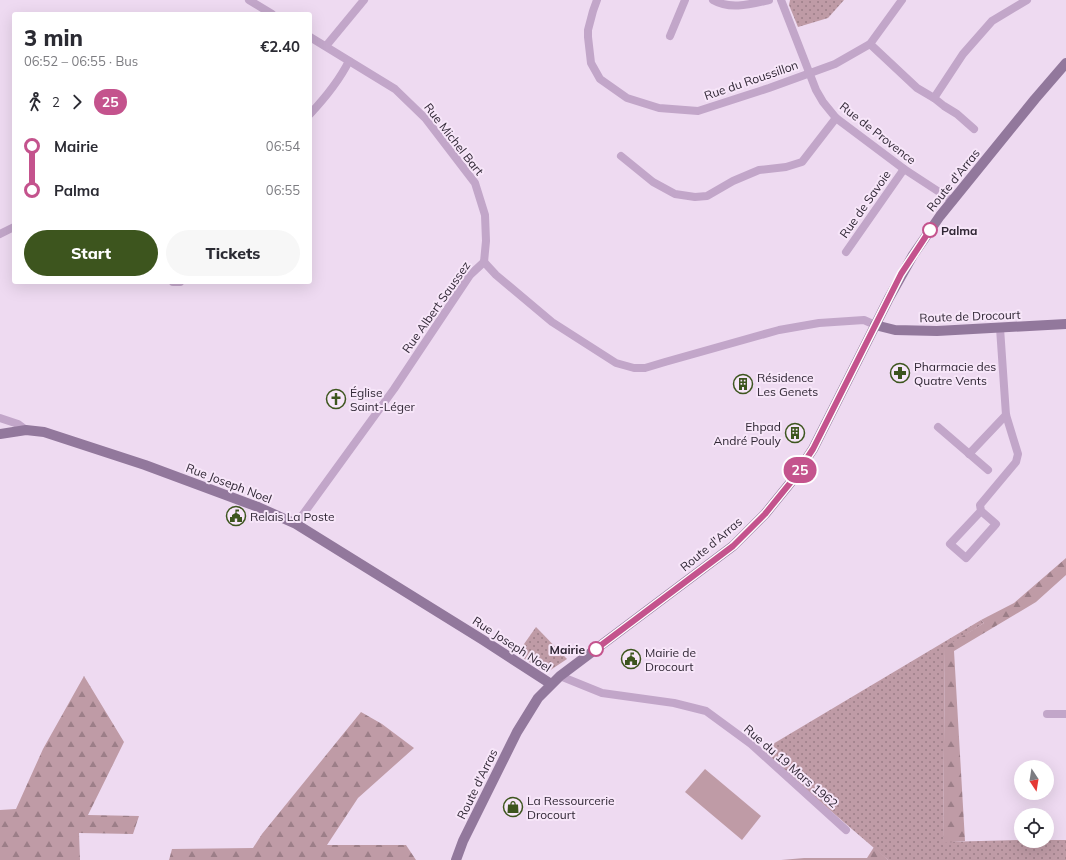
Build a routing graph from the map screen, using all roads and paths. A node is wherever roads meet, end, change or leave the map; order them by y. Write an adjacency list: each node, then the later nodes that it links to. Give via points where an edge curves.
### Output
1 (249, 0): 10 (street)
2 (364, 0): 14 (street)
3 (597, 0): 17 (street, Rue du Roussillon, via 588,30 591,63 600,79 627,98 659,108 698,111)
4 (685, 0): 11 (street)
5 (713, 0): 6 (street, via 720,4 744,6)
6 (769, 0)
7 (781, 0): 17 (street, Rue de Provence)
8 (902, 0): 13 (street)
9 (1026, 0): 18 (street, via 992,21 963,54)
10 (269, 12)
11 (670, 36)
12 (312, 38): 14 (street, Rue Michel Bart)
13 (870, 44): 17 (street, Rue du Roussillon, via 835,64); 18 (street, via 917,88)
14 (326, 46): 15 (street, Rue Michel Bart)
15 (349, 61): 19 (street, via 327,95); 28 (street, Rue Michel Bart, via 394,89 426,119 475,182 485,215)
16 (1066, 63): 24 (main road, Route d'Arras)
17 (808, 73): 20 (street, Rue de Provence, via 823,102)
18 (934, 98): 21 (street)
19 (312, 112)
20 (836, 118): 22 (street, via 802,162 786,167 758,170 707,196 675,194 653,182); 23 (street, Rue de Provence)
21 (974, 129)
22 (621, 156)
23 (904, 169): 24 (street, Rue de Provence); 27 (street, Rue de Savoie)
24 (953, 201): 30 (main road, Route d'Arras, via 901,274)
25 (12, 227): 26 (street)
26 (0, 234)
27 (846, 252)
28 (484, 262): 30 (street, Rue Albert Saussez, via 552,322 616,363 634,368 645,368 779,330 819,323 864,320); 40 (street, Rue Albert Saussez, via 470,276 394,389)
29 (1066, 324): 31 (main road, Route de Drocourt)
30 (875, 325): 31 (main road, Route de Drocourt, via 895,330); 41 (main road, Route d'Arras, via 813,449 765,514 733,546)
31 (1000, 328): 32 (street)
32 (1006, 415): 37 (street); 39 (street, via 1018,454 1016,462 980,505)
33 (0, 418): 35 (street, via 18,424)
34 (938, 427): 37 (street)
35 (26, 430): 36 (main road, Rue Joseph Noel); 40 (main road, Rue Joseph Noel, via 44,432 145,465 258,507)
36 (0, 434)
37 (969, 454): 38 (street)
38 (988, 470)
39 (980, 511): 39 (street, via 950,544 966,558 996,524)
40 (296, 524): 42 (main road, Rue Joseph Noel)
41 (560, 676): 42 (main road, Route d'Arras); 45 (street, Rue du 19 Mars 1962, via 602,692 674,703 706,711 751,744)
42 (551, 684): 46 (main road, Route d'Arras, via 538,698 517,732)
43 (1047, 714): 44 (street)
44 (1066, 714)
45 (846, 830)
46 (456, 860)

